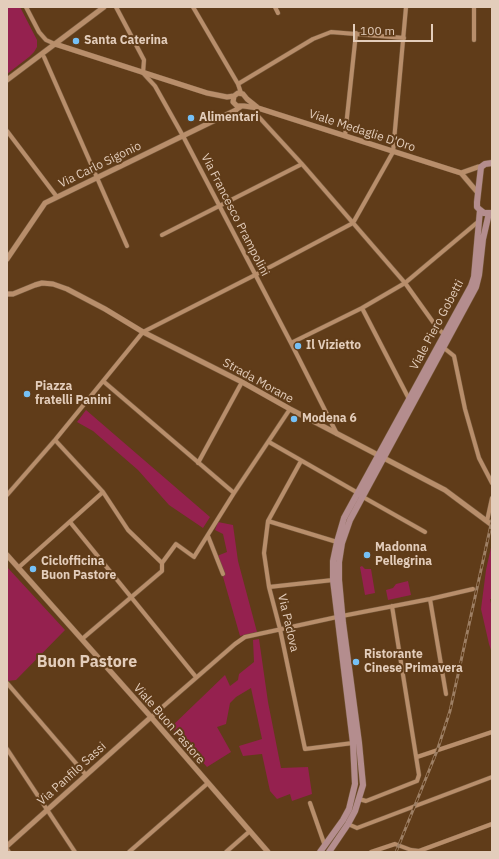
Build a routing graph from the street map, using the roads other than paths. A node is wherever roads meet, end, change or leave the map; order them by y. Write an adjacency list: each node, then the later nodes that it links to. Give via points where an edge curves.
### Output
1 (26, 7): 12 (street, via 39,32 46,40)
2 (104, 7): 12 (street)
3 (116, 7): 14 (street, via 144,60)
4 (193, 7): 16 (street)
5 (275, 7): 8 (street)
6 (406, 7): 10 (street)
7 (474, 7): 11 (street)
8 (278, 13)
9 (356, 33): 10 (street); 16 (street, via 331,32 313,39); 25 (street)
10 (404, 38): 26 (street)
11 (474, 40)
12 (55, 44): 14 (street); 15 (street)
13 (44, 57): 31 (street)
14 (143, 73): 19 (street); 24 (street, Via Francesco Prampolini, via 155,86)
15 (7, 80)
16 (238, 84): 17 (street)
17 (241, 93): 18 (street); 19 (street)
18 (247, 99): 20 (street); 21 (street, Viale Medaglie D'Oro)
19 (234, 100): 20 (street, via 237,106); 22 (street, Via Carlo Sigonio)
20 (242, 106): 21 (street, Viale Medaglie D'Oro); 22 (street, Via Carlo Sigonio)
21 (258, 108): 25 (street, Viale Medaglie D'Oro); 28 (street, via 257,115)
22 (225, 115): 24 (street, Via Carlo Sigonio)
23 (7, 131): 33 (street)
24 (182, 136): 31 (street, Via Carlo Sigonio); 34 (street, Via Francesco Prampolini)
25 (345, 136): 26 (street, Viale Medaglie D'Oro)
26 (393, 152): 30 (street, Viale Medaglie D'Oro); 38 (street)
27 (492, 163): 29 (main road)
28 (302, 164): 34 (street); 38 (street)
29 (481, 167): 30 (street); 32 (main road, Viale Piero Gobetti)
30 (461, 173): 32 (street)
31 (98, 178): 33 (street, Via Carlo Sigonio); 40 (street)
32 (478, 193): 35 (main road, Viale Piero Gobetti, via 477,207)
33 (57, 197): 41 (street, Via Carlo Sigonio, via 45,203)
34 (218, 205): 39 (street); 42 (street, Via Francesco Prampolini)
35 (480, 210): 36 (main road); 37 (main road, Viale Piero Gobetti)
36 (490, 213): 49 (main road, Viale Piero Gobetti, via 483,239 476,287)
37 (479, 221): 43 (street); 47 (main road, Viale Piero Gobetti, via 474,277 467,296)
38 (353, 223): 42 (street); 43 (street)
39 (162, 235)
40 (127, 246)
41 (8, 256)
42 (255, 275): 46 (street); 48 (street, Via Francesco Prampolini)
43 (405, 284): 45 (street); 47 (street)
44 (7, 294): 46 (street, Strada Morane, via 36,285 53,284 96,304)
45 (362, 308): 48 (street); 52 (street)
46 (143, 332): 50 (street); 51 (street, Strada Morane)
47 (444, 334): 52 (main road, Viale Piero Gobetti)
48 (291, 342): 54 (street, Via Francesco Prampolini)
49 (444, 348): 52 (main road, Viale Piero Gobetti); 60 (street, via 451,353 455,361 479,458)
50 (103, 381): 55 (street); 59 (street)
51 (242, 382): 53 (street, Strada Morane); 59 (street)
52 (411, 400): 57 (main road, Viale Piero Gobetti)
53 (290, 409): 54 (street, Strada Morane); 56 (street)
54 (337, 434): 57 (street, Strada Morane)
55 (55, 440): 61 (street); 63 (street)
56 (269, 442): 58 (street); 62 (street)
57 (381, 457): 64 (main road, Viale Piero Gobetti); 67 (street, Strada Morane, via 445,490)
58 (301, 461): 64 (street); 66 (street, Via Padova)
59 (198, 463): 62 (street)
60 (492, 483)
61 (103, 492): 68 (street); 74 (street, via 128,530)
62 (234, 493): 71 (street)
63 (7, 495)
64 (360, 495): 70 (street); 72 (main road, Viale Piero Gobetti)
65 (492, 498): 67 (street)
66 (268, 521): 72 (street); 78 (street, Via Padova, via 264,553)
67 (487, 521): 69 (street, Strada Morane)
68 (70, 522): 75 (street); 80 (street)
69 (492, 525)
70 (425, 532)
71 (208, 536): 74 (street, via 194,557 176,544); 76 (street)
72 (339, 542): 77 (main road, Viale Piero Gobetti)
73 (7, 555): 75 (street, Viale Buon Pastore)
74 (162, 563): 80 (street, via 162,571)
75 (18, 568): 85 (street, Viale Buon Pastore)
76 (223, 574)
77 (336, 580): 78 (street); 83 (main road, Viale Piero Gobetti)
78 (269, 587): 84 (street, Via Padova)
79 (473, 588): 81 (street)
80 (131, 598): 85 (street); 86 (street)
81 (430, 599): 82 (street); 88 (street)
82 (392, 606): 83 (street); 93 (street)
83 (340, 617): 84 (street); 91 (main road, Viale Piero Gobetti)
84 (280, 629): 86 (street, via 245,637); 91 (street, Via Padova, via 305,749)
85 (82, 639): 89 (street, Viale Buon Pastore)
86 (196, 677): 89 (street)
87 (7, 683): 94 (street)
88 (446, 694)
89 (151, 717): 94 (street, Via Panfilo Sassi); 96 (street, Viale Buon Pastore)
90 (492, 732): 93 (street)
91 (356, 743): 97 (main road); 98 (main road, via 363,784)
92 (7, 749): 100 (street)
93 (417, 757): 98 (street, via 420,775 417,781 366,801)
94 (86, 775): 100 (street, Via Panfilo Sassi)
95 (492, 777): 101 (street, via 357,828)
96 (208, 783): 103 (street, Viale Buon Pastore); 108 (street)
97 (352, 798): 98 (street); 101 (main road)
98 (359, 799): 101 (main road)
99 (310, 802): 104 (street)
100 (48, 810): 105 (street, Via Panfilo Sassi); 107 (street)
101 (345, 822): 104 (main road); 112 (main road)
102 (492, 824): 113 (street, via 419,851 395,844)
103 (250, 831): 109 (street); 110 (street, Viale Buon Pastore)
104 (325, 846): 111 (main road)
105 (7, 847): 106 (street)
106 (9, 852)
107 (76, 852)
108 (130, 852)
109 (226, 852)
110 (268, 852)
111 (320, 852)
112 (329, 852)
113 (371, 852)

